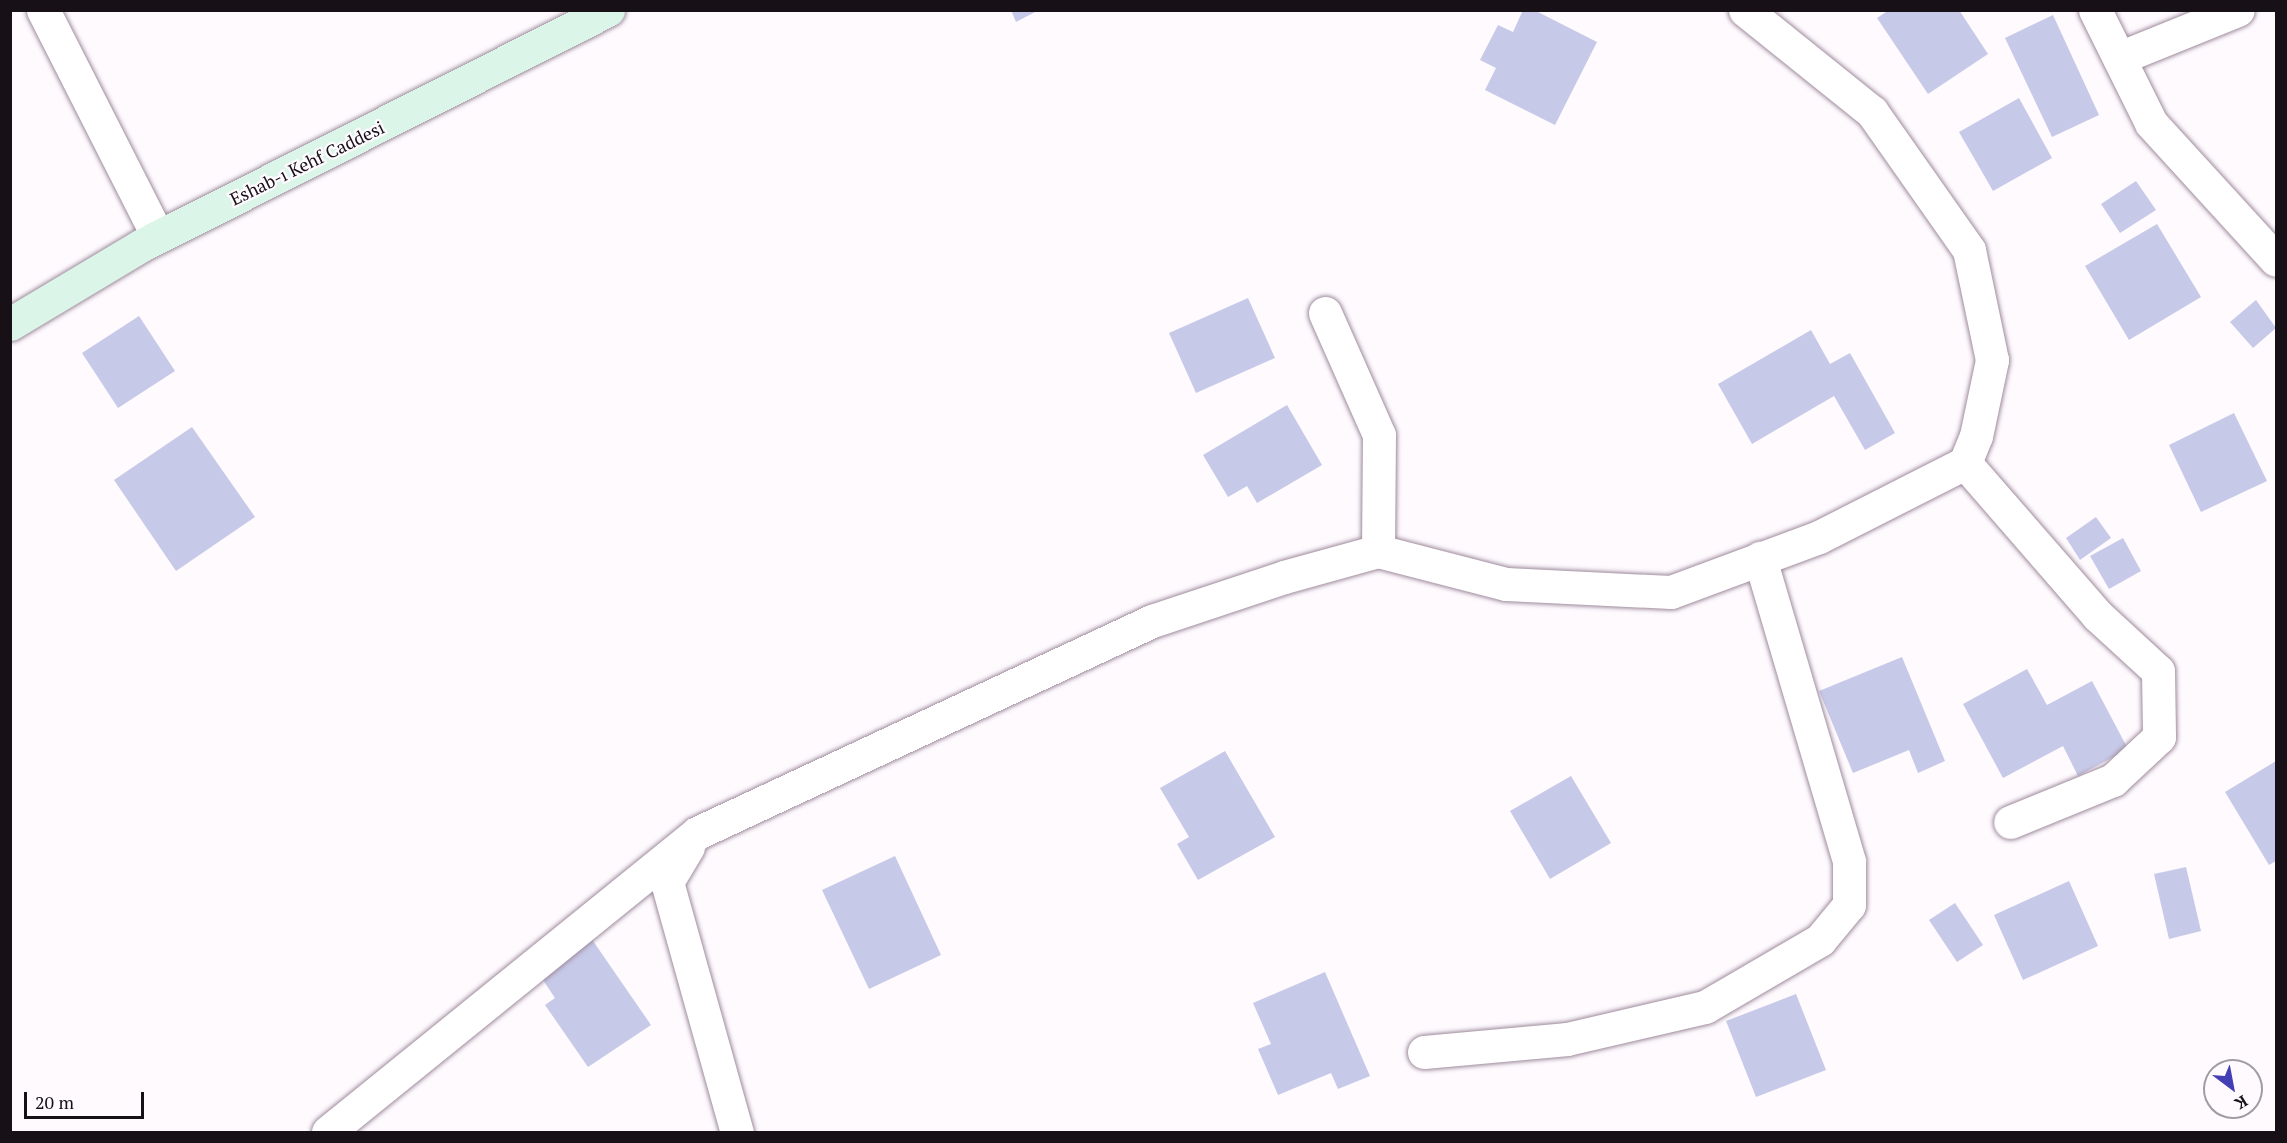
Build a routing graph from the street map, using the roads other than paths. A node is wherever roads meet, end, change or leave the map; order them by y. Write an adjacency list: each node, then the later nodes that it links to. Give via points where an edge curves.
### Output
1 (43, 10): 7 (street)
2 (608, 10): 7 (street, Eshab-ı Kehf Caddesi)
3 (1745, 10): 11 (street, via 1872,112 1969,250 1992,360 1976,436)
4 (2095, 10): 6 (street)
5 (2238, 10): 6 (street)
6 (2119, 58): 8 (street, via 2151,123)
7 (158, 237): 10 (street, Eshab-ı Kehf Caddesi)
8 (2277, 260)
9 (1325, 313): 12 (street, via 1379,435)
10 (10, 324)
11 (1965, 463): 13 (street, via 1819,537); 14 (street, via 2097,615 2158,671 2159,737 2113,780)
12 (1378, 551): 13 (street, via 1506,584 1671,592); 15 (street, via 1152,621)
13 (1760, 558): 16 (street, via 1849,861 1849,905 1820,940 1705,1006 1567,1039)
14 (2010, 822)
15 (697, 832): 17 (street); 18 (street, via 667,882)
16 (1424, 1052)
17 (328, 1132)
18 (737, 1132)

